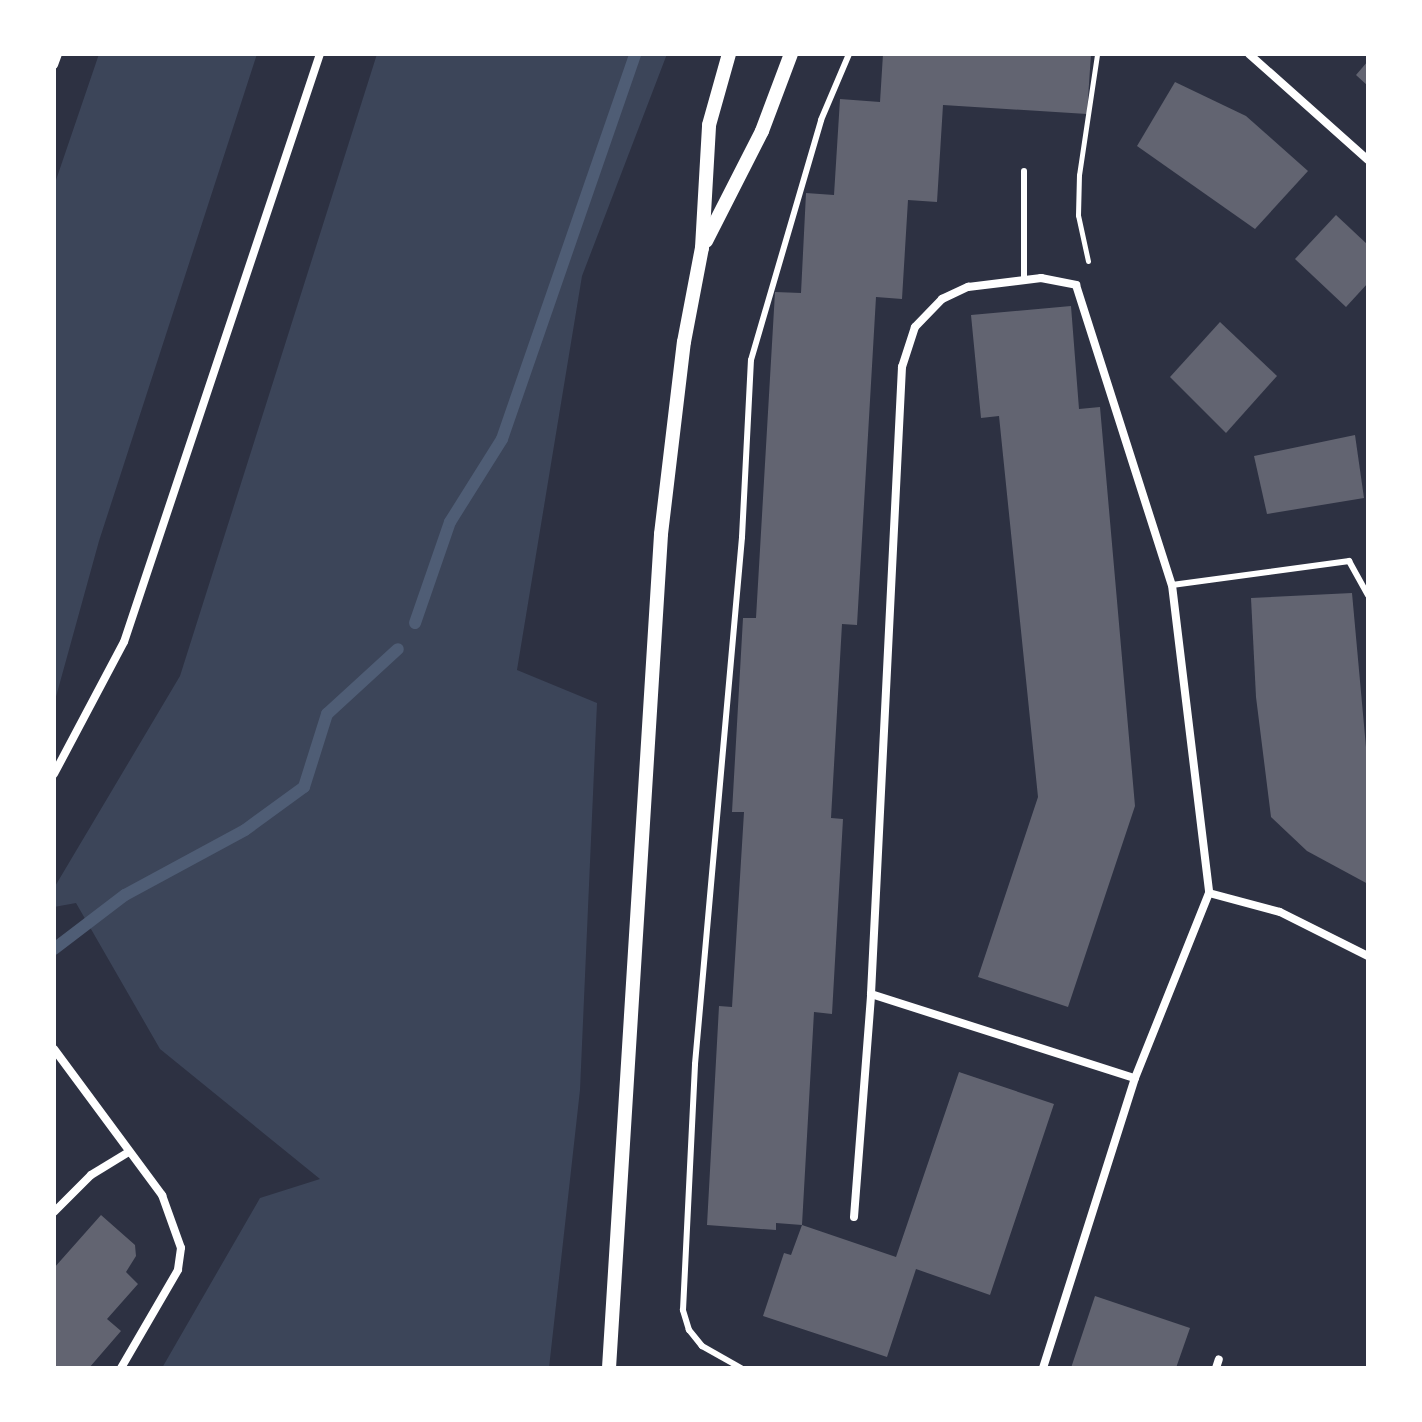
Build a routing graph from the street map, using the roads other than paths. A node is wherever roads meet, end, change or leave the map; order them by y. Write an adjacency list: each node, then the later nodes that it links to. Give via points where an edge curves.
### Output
1 (58, 54): 7 (street)
2 (320, 54): 14 (street, via 124,642)
3 (729, 54): 10 (street, via 709,125)
4 (791, 54): 10 (street, via 762,131)
5 (849, 54): 25 (lane, via 821,120 751,360 742,537 695,1064 683,1310 689,1330 702,1346)
6 (1249, 54): 8 (street)
7 (54, 65)
8 (1368, 160)
9 (1024, 171): 11 (lane)
10 (702, 248): 24 (street, via 684,342 661,534)
11 (1024, 280): 12 (street, via 1061,278 1076,285); 17 (street, via 968,287 942,299 915,327 902,367)
12 (1172, 585): 13 (lane, via 1349,561); 15 (street)
13 (1368, 595)
14 (54, 774)
15 (1209, 893): 16 (street, via 1280,912); 19 (street)
16 (1368, 956)
17 (871, 994): 19 (street); 22 (street)
18 (54, 1049): 20 (street)
19 (1135, 1078): 26 (street)
20 (127, 1153): 21 (street, via 91,1175); 23 (street, via 162,1195 181,1248 178,1270)
21 (54, 1212)
22 (854, 1217)
23 (121, 1368)
24 (609, 1368)
25 (741, 1368)
26 (1043, 1368)

